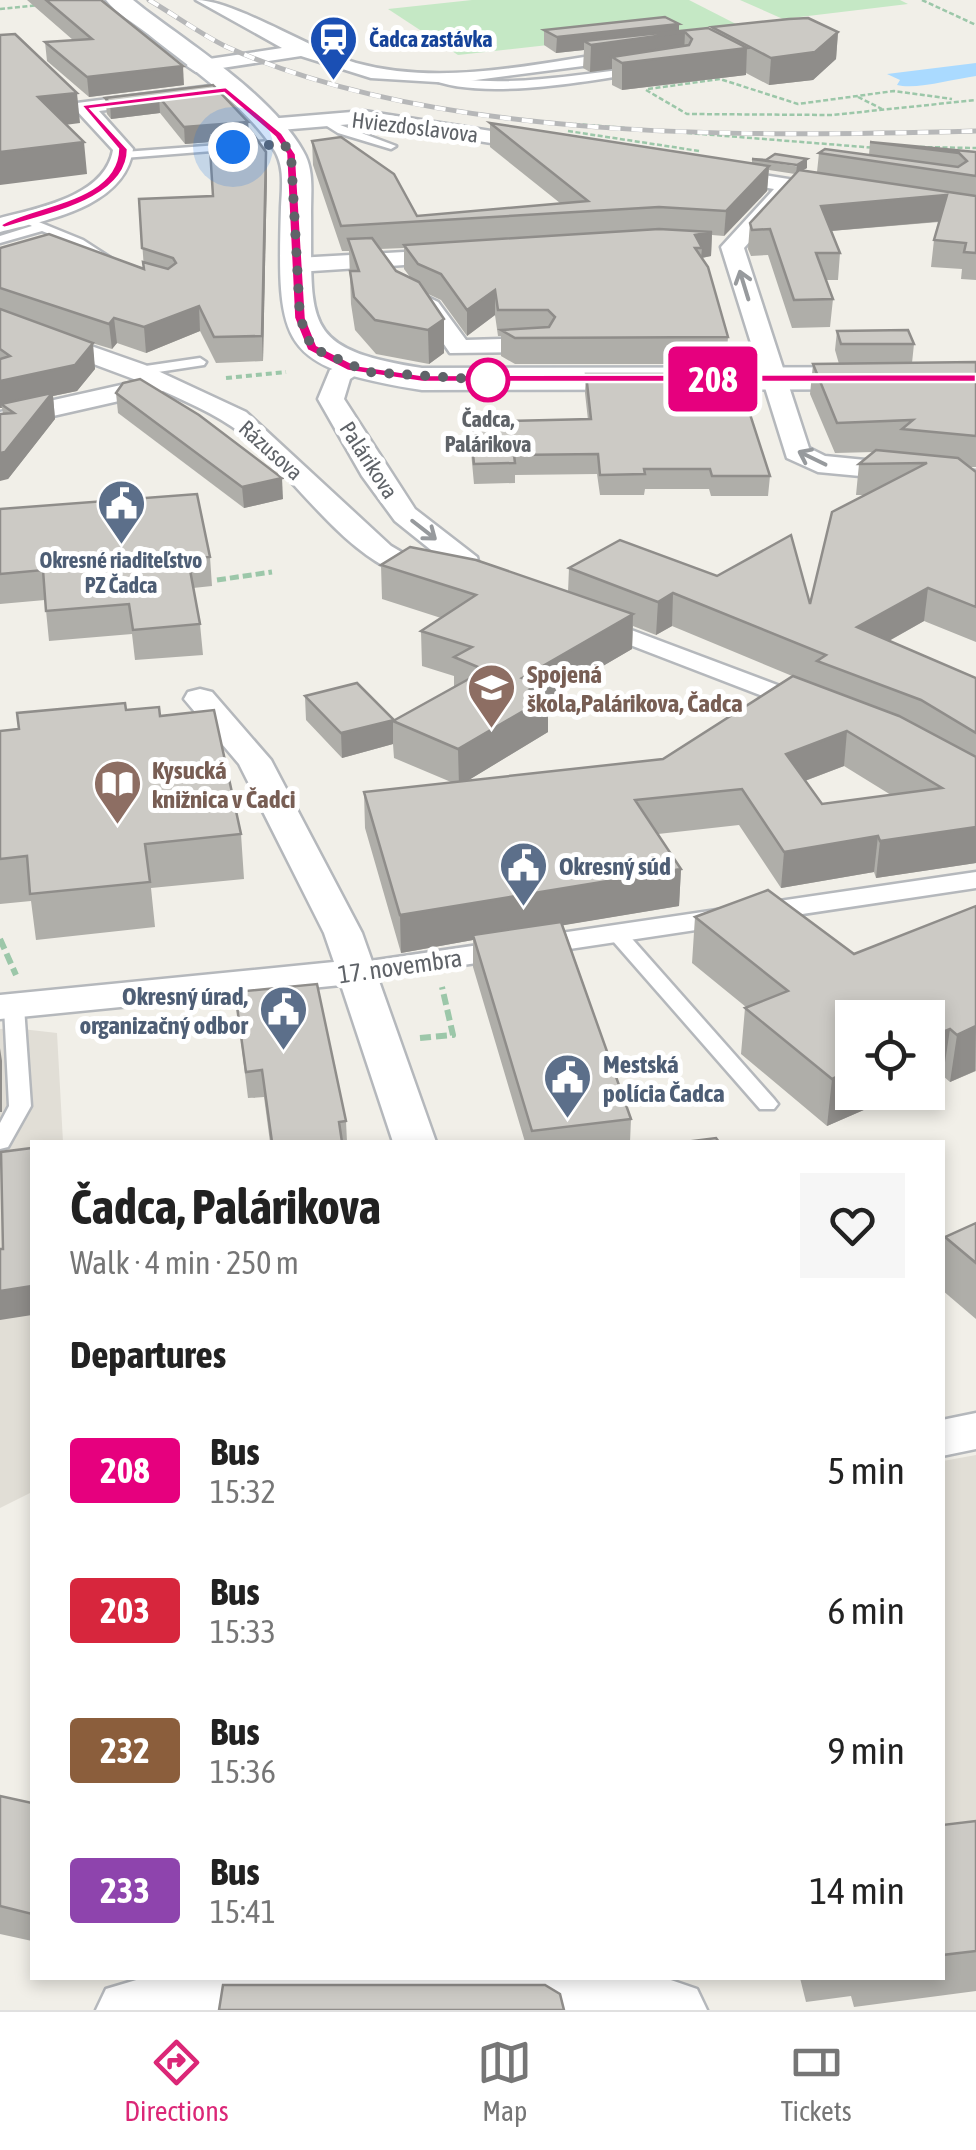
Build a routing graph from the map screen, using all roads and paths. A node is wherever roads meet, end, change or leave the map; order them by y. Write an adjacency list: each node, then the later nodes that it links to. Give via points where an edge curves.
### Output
1 (118, 0): 9 (main road)
2 (204, 0): 7 (street)
3 (922, 0): 6 (path)
4 (54, 4): 5 (path)
5 (0, 9)
6 (976, 25)
7 (308, 49): 9 (street); 11 (street, via 369,72)
8 (652, 52): 11 (street)
9 (196, 66): 13 (main road)
10 (684, 66): 11 (lane, via 515,84); 12 (path)
11 (433, 78)
12 (720, 79): 14 (path, via 789,104); 17 (path, via 646,90 687,114 832,116)
13 (226, 90): 20 (main road); 27 (street, via 78,102)
14 (856, 96): 15 (path, via 932,91); 17 (path)
15 (953, 100): 16 (path); 17 (path)
16 (976, 100)
17 (883, 109)
18 (322, 119): 20 (street, Hviezdoslavova); 21 (street, Hviezdoslavova); 22 (lane)
19 (574, 124): 23 (path)
20 (276, 134): 27 (lane); 37 (main road, via 294,165)
21 (562, 140): 26 (path)
22 (391, 146)
23 (888, 148)
24 (906, 148): 25 (path)
25 (976, 148)
26 (711, 152)
27 (124, 155): 32 (street, via 98,189)
28 (693, 170): 29 (street)
29 (796, 181): 31 (street); 45 (street, one-way to 29, via 724,246)
30 (0, 194): 32 (street)
31 (864, 196)
32 (33, 223): 33 (street); 34 (lane); 38 (lane)
33 (0, 226)
34 (0, 240)
35 (481, 255): 36 (street)
36 (382, 262): 37 (street); 40 (street, via 408,296 430,307 459,348)
37 (298, 266): 42 (main road, via 300,318 312,348)
38 (127, 271)
39 (0, 321): 43 (street, Rázusova)
40 (540, 344)
41 (200, 362): 43 (lane)
42 (352, 368): 45 (main road, via 422,379); 50 (street, Palárikova, one-way to 50, via 335,380 331,399 376,476 405,515)
43 (132, 372): 46 (street, Rázusova)
44 (976, 378): 45 (main road)
45 (772, 379): 48 (street, one-way to 45, via 818,464 797,452)
46 (160, 384): 47 (street); 50 (street, Rázusova, via 220,408 257,432 373,549 418,573)
47 (0, 420)
48 (970, 485)
49 (272, 572): 51 (path)
50 (474, 576)
51 (217, 580)
52 (566, 612): 54 (street)
53 (200, 700): 58 (street, via 254,760 343,933)
54 (834, 715)
55 (976, 880): 56 (street, 17. novembra)
56 (620, 936): 57 (street, 17. novembra); 61 (lane)
57 (436, 962): 58 (street, 17. novembra); 60 (path, via 453,1035)
58 (356, 972): 59 (street, 17. novembra); 62 (street)
59 (7, 1007): 63 (lane, via 20,1106)
60 (412, 1039)
61 (766, 1104)
62 (414, 1140)
63 (0, 1142)
64 (976, 1431): 65 (street)
65 (945, 1437)
66 (424, 1980): 69 (street, via 231,1987)
67 (464, 1980): 68 (street)
68 (605, 1992): 70 (street)
69 (128, 2010)
70 (675, 2010)

